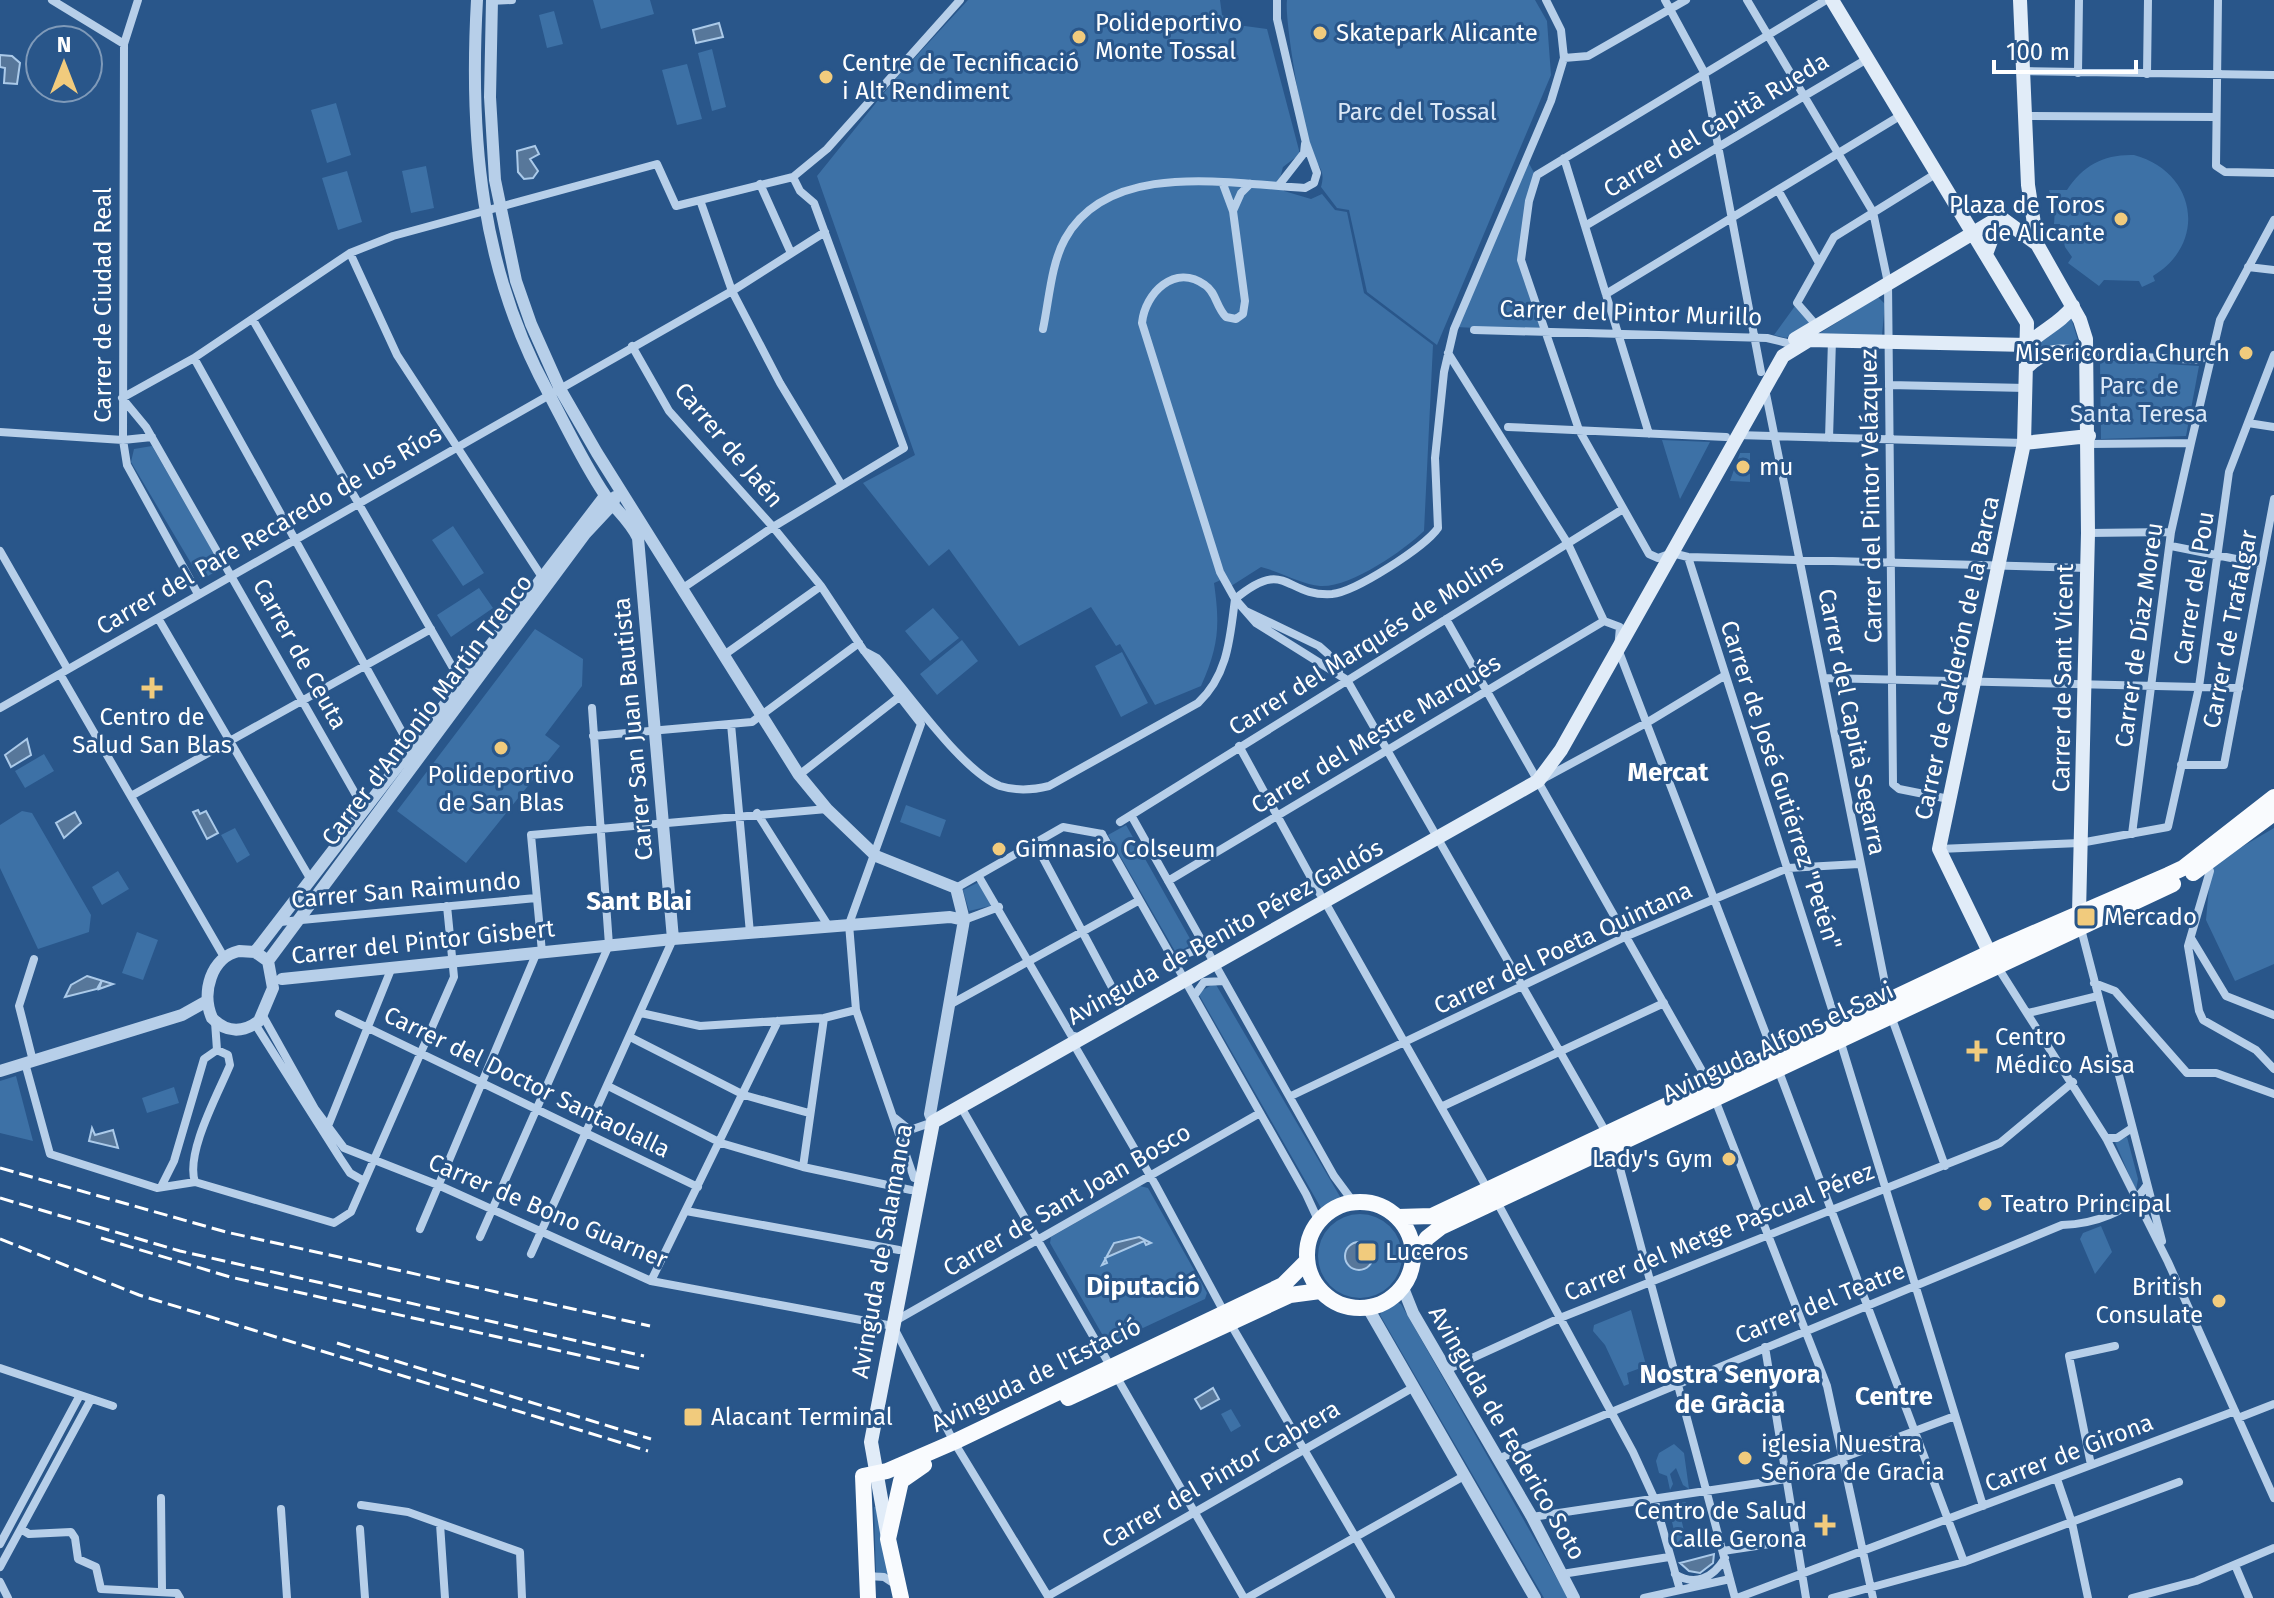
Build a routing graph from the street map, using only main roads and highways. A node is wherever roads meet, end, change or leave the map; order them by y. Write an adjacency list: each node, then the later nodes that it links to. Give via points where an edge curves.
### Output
1 (1832, 0): 4 (main road)
2 (2020, 0): 5 (main road, via 2019,71)
3 (2003, 223): 4 (main road); 5 (main road); 6 (main road)
4 (1973, 233): 6 (main road); 13 (main road, via 1787,343)
5 (2037, 244): 7 (main road, Carrer de Sant Vicent)
6 (1986, 254): 8 (main road)
7 (2073, 306): 9 (main road); 11 (main road, Carrer de Sant Vicent)
8 (2027, 323): 9 (main road); 10 (main road, Carrer de Calderón de la Barca)
9 (2044, 329): 10 (main road)
10 (2027, 345): 12 (main road, Carrer de Calderón de la Barca); 13 (main road, via 1809,340 1783,356)
11 (2088, 354): 12 (main road, via 2055,350); 14 (main road, Carrer de Sant Vicent)
12 (2027, 367): 15 (main road, Carrer de Calderón de la Barca)
13 (1763, 379): 16 (main road)
14 (2084, 440): 15 (main road); 20 (main road, Carrer de Sant Vicent, via 2088,533)
15 (2024, 443): 21 (main road, Carrer de Calderón de la Barca, via 1939,849)
16 (1665, 555): 17 (main road); 17 (main road, via 1556,759)
17 (1535, 777): 22 (main road, Avinguda de Benito Pérez Galdós)
18 (2274, 797): 20 (main road, via 2183,868)
19 (2274, 813): 20 (main road, via 2206,864 2154,894)
20 (2080, 920): 21 (main road, Avinguda Alfons el Savi)
21 (1992, 960): 25 (main road, Avinguda Alfons el Savi)
22 (1183, 977): 23 (main road, Avinguda de Benito Pérez Galdós); 23 (main road, Avinguda de Benito Pérez Galdós, via 1122,1006)
23 (1075, 1039): 24 (main road, Avinguda de Benito Pérez Galdós); 24 (main road, Avinguda de Benito Pérez Galdós)
24 (929, 1121): 32 (main road, Avinguda de Salamanca); 32 (main road, Avinguda de Salamanca, via 899,1250)
25 (1611, 1140): 26 (main road, Avinguda Alfons el Savi); 26 (main road, Avinguda Alfons el Savi, via 1508,1181)
26 (1493, 1196): 27 (main road, Avinguda Alfons el Savi, via 1432,1216); 28 (main road, Avinguda Alfons el Savi, via 1441,1227)
27 (1398, 1217): 28 (main road); 29 (main road, via 1381,1207 1354,1203 1333,1210 1308,1243)
28 (1414, 1258): 30 (main road, via 1403,1288 1368,1308 1344,1306)
29 (1307, 1261): 30 (main road); 31 (main road, Avinguda de l'Estació, via 1283,1285)
30 (1320, 1291): 31 (main road, Avinguda de l'Estació, via 1290,1295)
31 (1227, 1317): 33 (main road, Avinguda de l'Estació)
32 (891, 1323): 34 (main road, Avinguda de Salamanca, via 865,1427)
33 (956, 1446): 34 (main road, Avinguda de l'Estació); 35 (main road, Avinguda de l'Estació)
34 (869, 1475): 36 (main road, Avinguda de Salamanca); 38 (main road, Avinguda de Salamanca)
35 (904, 1476): 36 (main road, Avinguda de Salamanca)
36 (888, 1539): 37 (main road, Avinguda de Salamanca)
37 (901, 1593)
38 (868, 1598)

